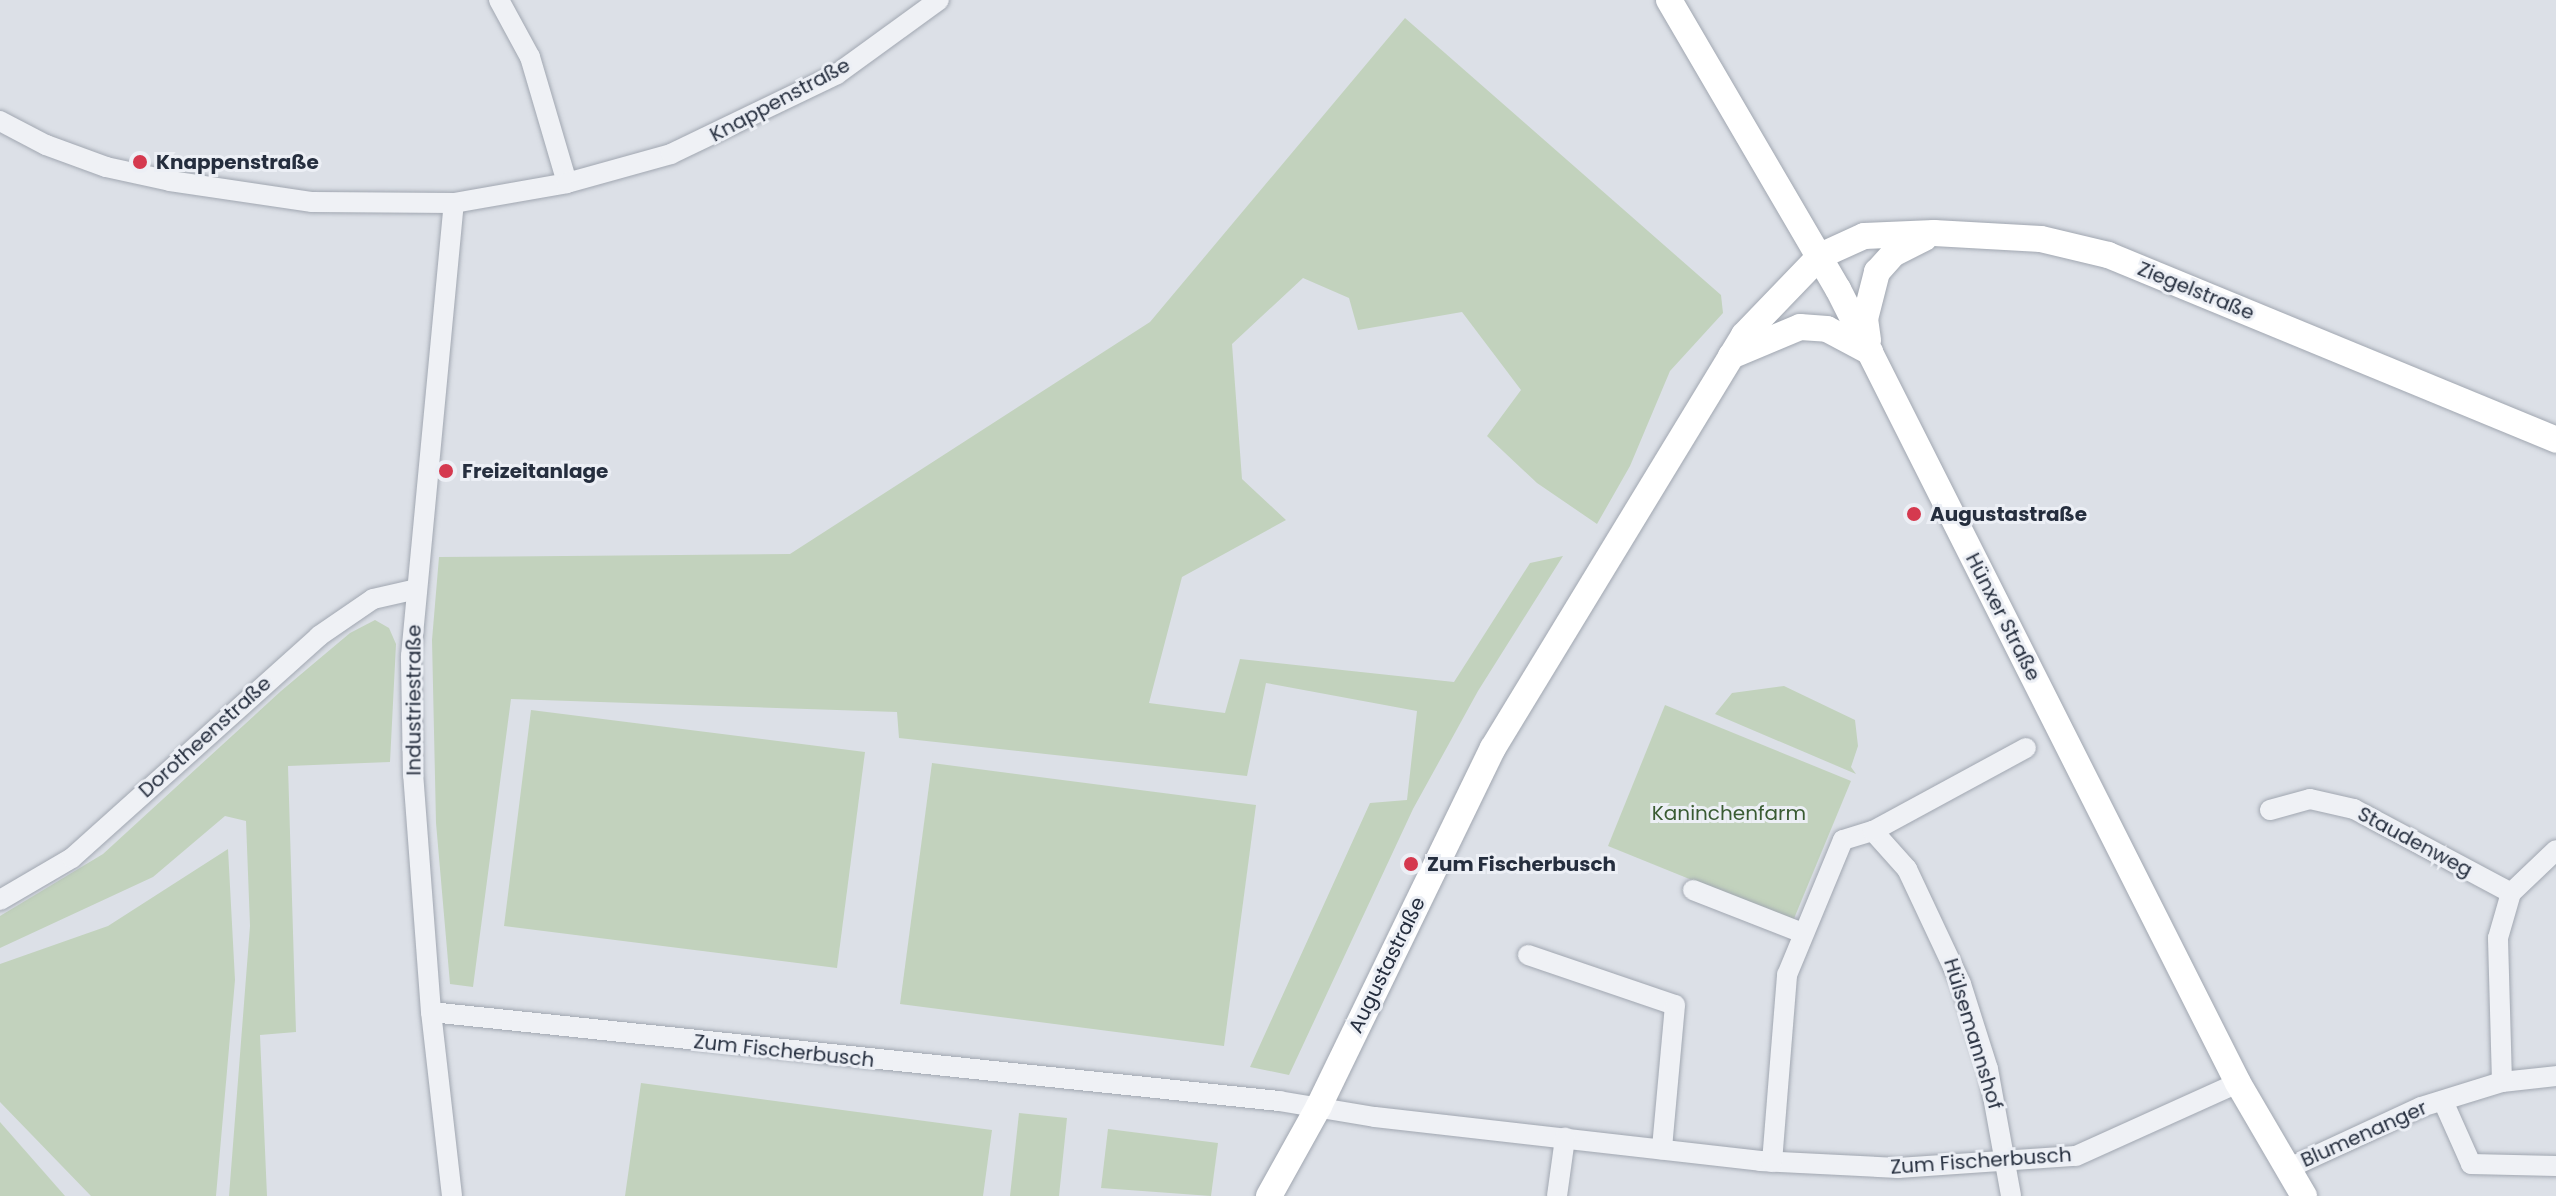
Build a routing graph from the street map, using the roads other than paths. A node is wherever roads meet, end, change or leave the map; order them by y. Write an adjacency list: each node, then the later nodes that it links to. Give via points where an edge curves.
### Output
1 (499, 0): 5 (street, via 530,57)
2 (939, 0): 5 (street, Knappenstraße, via 837,74 771,109 671,154)
3 (1669, 0): 8 (main road, Hünxer Straße)
4 (0, 121): 6 (street, Knappenstraße, via 106,167 170,181 312,202)
5 (567, 183): 6 (street, Knappenstraße)
6 (454, 203): 12 (street, Industriestraße)
7 (1934, 233): 8 (main road, Ziegelstraße, via 1864,236); 9 (main road, via 1893,254 1877,272 1865,319); 11 (main road, Ziegelstraße, via 2041,239 2108,255)
8 (1820, 256): 9 (main road, Hünxer Straße); 10 (main road, Augustastraße, via 1766,306)
9 (1870, 352): 10 (main road, via 1827,329 1800,327); 25 (main road, Hünxer Straße)
10 (1731, 356): 27 (main road, Augustastraße, via 1493,748)
11 (2556, 440)
12 (417, 589): 19 (street, Dorotheenstraße, via 373,599 319,636 72,858); 22 (street, Industriestraße, via 411,656 413,775)
13 (2026, 748): 15 (street)
14 (2270, 810): 18 (street, Staudenweg, via 2310,799 2354,809)
15 (1873, 831): 20 (street, via 1843,840); 30 (street, Hülsemannshof, via 1907,869 1961,984)
16 (2556, 850): 18 (street)
17 (1693, 890): 20 (street)
18 (2511, 893): 24 (street, via 2498,938)
19 (0, 900)
20 (1803, 933): 31 (street, via 1787,975)
21 (1528, 955): 29 (street, via 1675,1005)
22 (431, 1012): 27 (street, Zum Fischerbusch); 34 (street, Industriestraße)
23 (2556, 1076): 24 (street, Blumenanger)
24 (2502, 1082): 26 (street, Blumenanger)
25 (2238, 1083): 30 (street, Zum Fischerbusch, via 2076,1156); 33 (main road, Hünxer Straße)
26 (2443, 1101): 32 (street, Blumenanger, via 2471,1164); 33 (street, Blumenanger)
27 (1319, 1106): 28 (street, Zum Fischerbusch); 35 (main road, Augustastraße)
28 (1565, 1138): 29 (street, Zum Fischerbusch); 36 (street)
29 (1662, 1149): 31 (street, Zum Fischerbusch)
30 (2009, 1161): 31 (street, Zum Fischerbusch, via 1898,1168); 37 (street, Hülsemannshof)
31 (1772, 1162)
32 (2556, 1166)
33 (2287, 1169): 38 (main road, Hünxer Straße)
34 (452, 1196)
35 (1269, 1196)
36 (1557, 1196)
37 (2011, 1196)
38 (2304, 1196)

